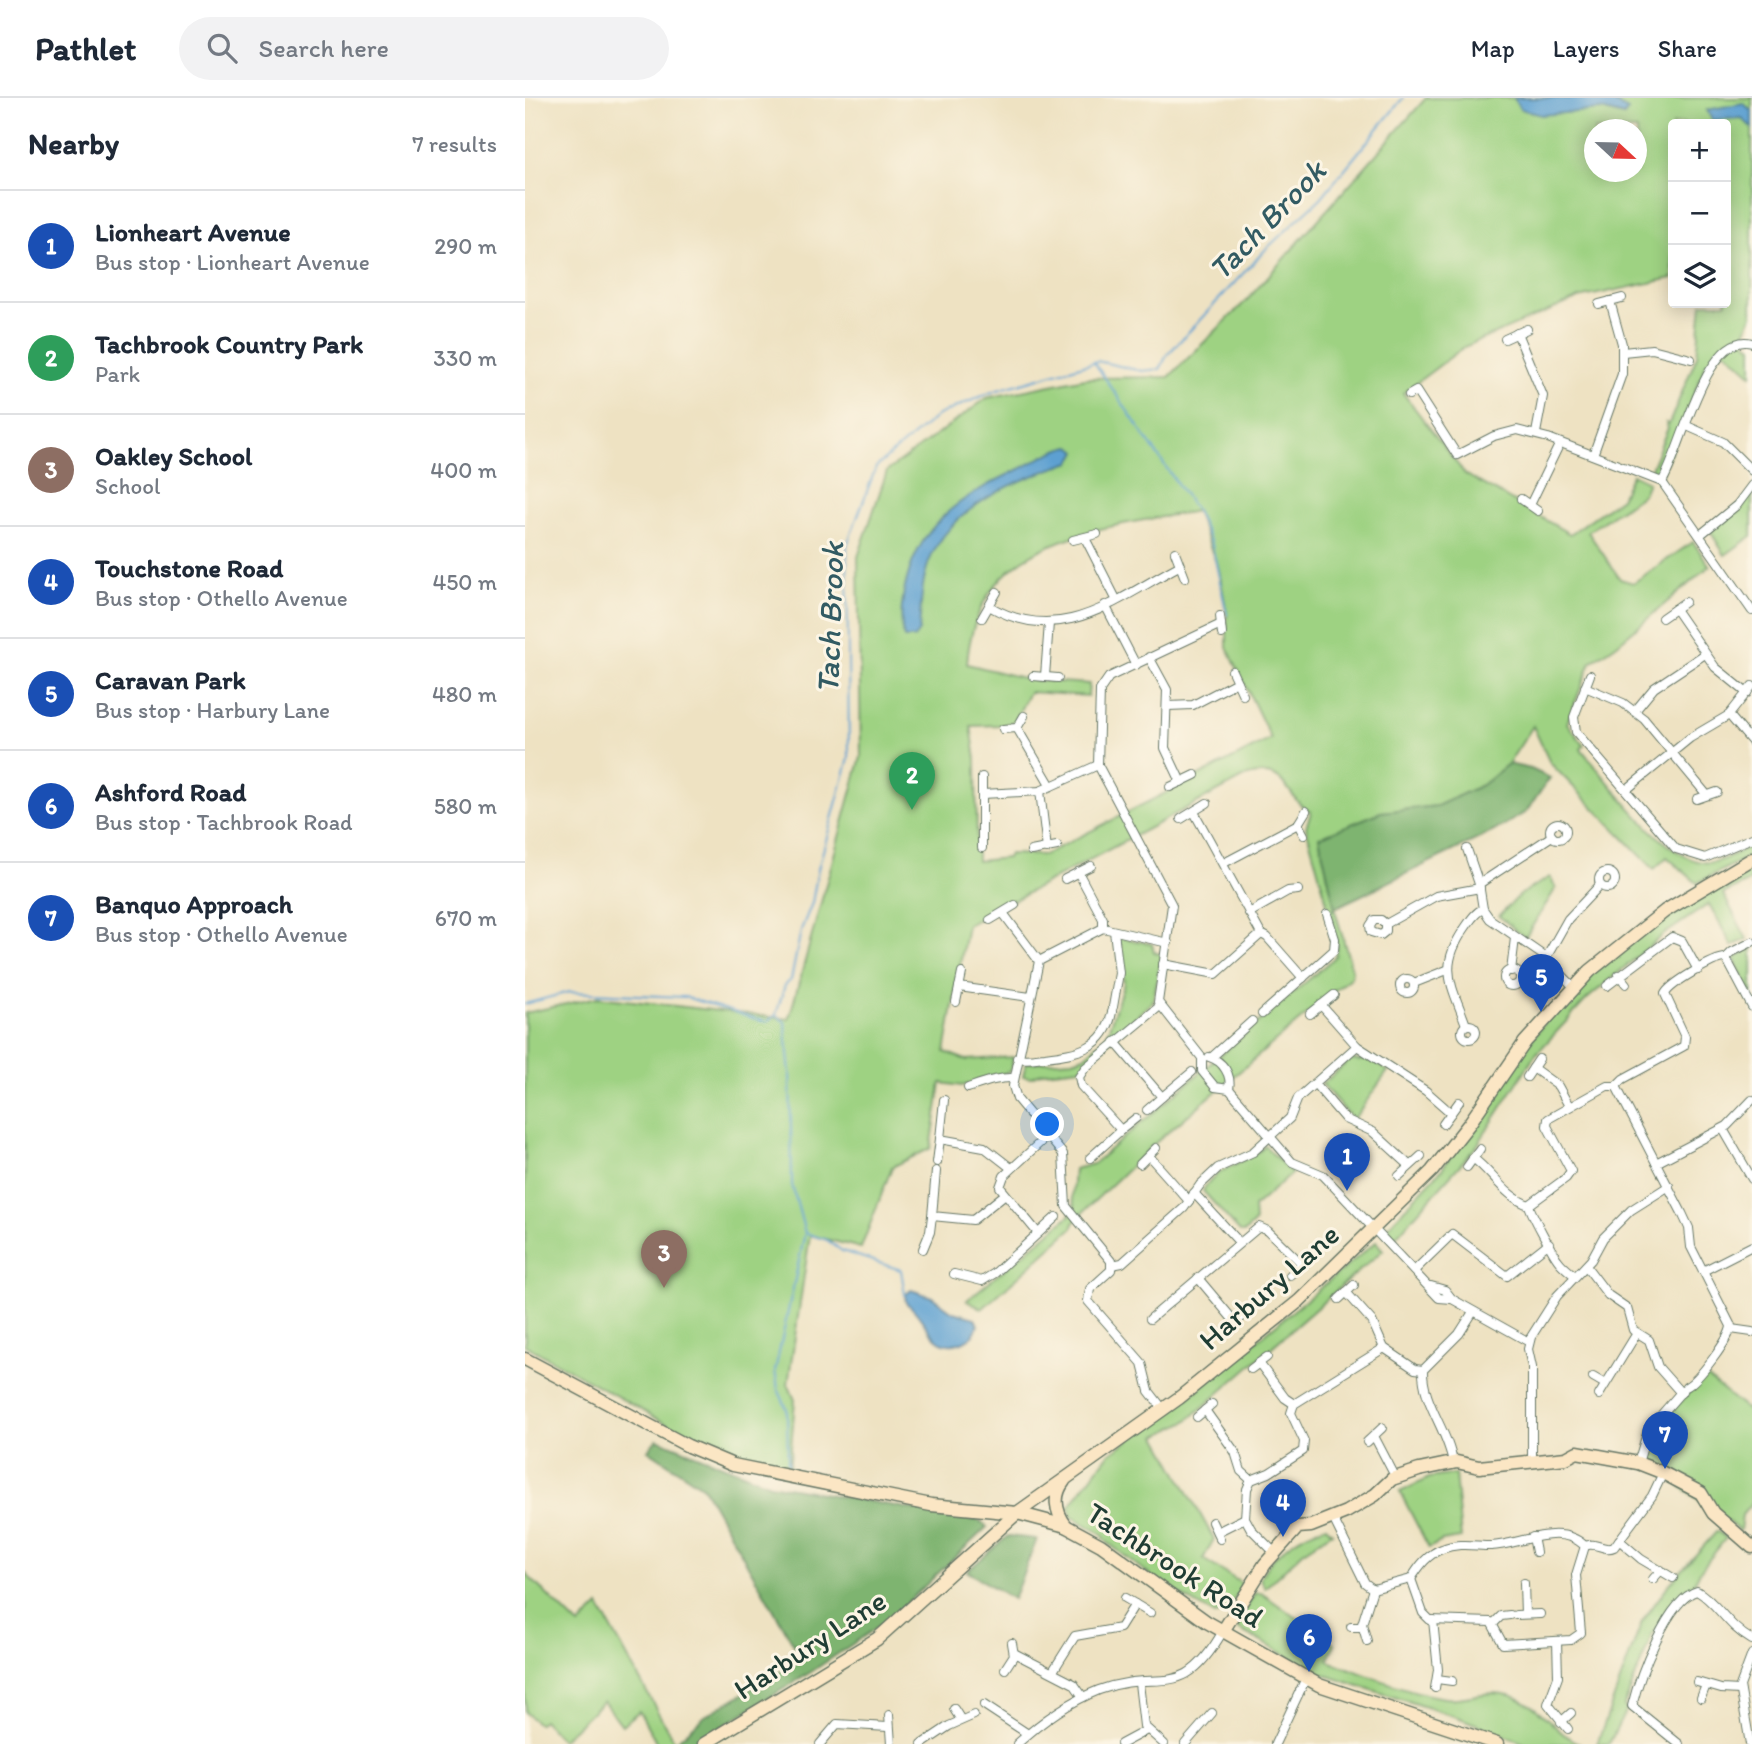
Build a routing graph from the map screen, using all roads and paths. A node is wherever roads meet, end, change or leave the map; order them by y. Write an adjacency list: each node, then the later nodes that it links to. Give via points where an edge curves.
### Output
1 (1622, 298): 2 (street)
2 (1610, 301): 3 (street); 8 (street)
3 (1599, 304)
4 (1527, 329): 5 (street)
5 (1517, 333): 6 (street); 12 (street, via 1543,396)
6 (1505, 339)
7 (1752, 343): 11 (street, via 1739,342 1715,359)
8 (1623, 352): 9 (street, via 1652,349); 14 (street, via 1618,388)
9 (1691, 359)
10 (1416, 391): 12 (street, via 1457,454 1494,436 1517,430)
11 (1686, 426): 15 (street, via 1723,442); 16 (street)
12 (1535, 433): 13 (street)
13 (1560, 443): 14 (street); 19 (street)
14 (1593, 455): 16 (street)
15 (1752, 471)
16 (1662, 482): 22 (street)
17 (1752, 485): 22 (street, via 1737,505)
18 (1521, 499): 19 (street)
19 (1530, 505): 20 (street)
20 (1538, 511)
21 (1097, 534): 23 (street)
22 (1700, 535): 34 (street)
23 (1085, 538): 24 (street); 29 (street)
24 (1073, 540)
25 (1175, 552): 26 (street)
26 (1179, 566): 27 (street); 29 (street)
27 (1185, 578)
28 (997, 592): 32 (street)
29 (1116, 599): 31 (street)
30 (1685, 602): 33 (street)
31 (1105, 605): 37 (street, via 1071,622); 41 (street)
32 (989, 606): 35 (street); 37 (street, via 1022,621)
33 (1675, 609): 36 (street); 39 (street)
34 (1752, 611)
35 (982, 618)
36 (1662, 618)
37 (1049, 623): 45 (street)
38 (1222, 634): 40 (street, via 1220,620)
39 (1705, 654): 49 (street, via 1719,671); 52 (street, via 1660,684)
40 (1149, 657): 41 (street); 51 (street, via 1167,690)
41 (1136, 665): 59 (street, via 1109,677 1101,686)
42 (1233, 671): 47 (street)
43 (1591, 675): 48 (street)
44 (1033, 676): 45 (street)
45 (1045, 676): 46 (street)
46 (1058, 678)
47 (1237, 682): 50 (street); 51 (street, via 1193,705)
48 (1585, 687): 52 (street); 65 (street, via 1573,727)
49 (1749, 690): 53 (street)
50 (1243, 695)
51 (1168, 706): 62 (street, via 1165,748)
52 (1635, 711): 58 (street)
53 (1728, 715): 57 (street); 58 (street)
54 (1024, 716): 55 (street)
55 (1017, 728): 56 (street); 63 (street)
56 (1003, 729)
57 (1752, 742)
58 (1671, 752): 65 (street); 69 (street)
59 (1098, 765): 63 (street); 106 (street, via 1171,902)
60 (1195, 775): 62 (street)
61 (982, 777): 68 (street)
62 (1181, 782): 64 (street)
63 (1051, 786): 66 (street)
64 (1170, 787)
65 (1626, 790): 78 (street, via 1682,853 1708,857)
66 (1040, 791): 68 (street); 81 (street)
67 (1717, 792): 69 (street)
68 (982, 794): 80 (street)
69 (1707, 795): 70 (street)
70 (1697, 799)
71 (1207, 803): 73 (street)
72 (1306, 811): 75 (street)
73 (1194, 812): 74 (street); 85 (street)
74 (1181, 819)
75 (1298, 824): 76 (street); 85 (street)
76 (1304, 835)
77 (1552, 836): 90 (street)
78 (1752, 838)
79 (1057, 846): 81 (street)
80 (982, 849)
81 (1047, 849): 83 (street)
82 (1467, 849): 90 (street)
83 (1031, 851)
84 (1752, 859): 121 (street, Harbury Lane, via 1653,920)
85 (1224, 863): 97 (street)
86 (1091, 866): 87 (street)
87 (1078, 872): 88 (street); 101 (street, via 1103,919)
88 (1066, 879)
89 (1600, 885): 107 (street, via 1568,919)
90 (1479, 886): 95 (street); 100 (street, via 1441,894)
91 (1299, 890): 92 (street)
92 (1279, 897): 94 (street); 97 (street)
93 (1015, 905): 96 (street)
94 (1284, 907)
95 (1483, 909): 104 (street); 111 (street, via 1459,937)
96 (1003, 913): 99 (street); 109 (street)
97 (1249, 913): 103 (street)
98 (1327, 914): 116 (street, via 1334,950)
99 (990, 920)
100 (1386, 924)
101 (1103, 928): 102 (street); 109 (street)
102 (1114, 931): 106 (street); 135 (street, via 1119,973 1105,1033 1080,1052 1056,1058)
103 (1261, 934): 110 (street, via 1216,974); 116 (street)
104 (1515, 938): 107 (street); 113 (street)
105 (1752, 942): 108 (street)
106 (1168, 943): 110 (street)
107 (1546, 958): 121 (street)
108 (1726, 958): 112 (street, via 1719,957); 127 (street)
109 (1039, 961): 123 (street)
110 (1163, 964): 126 (street, via 1157,992)
111 (1447, 970): 117 (street); 131 (street)
112 (1698, 970): 115 (street, via 1682,941 1674,937); 143 (street, via 1665,994 1685,1037 1684,1046)
113 (1511, 971)
114 (962, 973): 120 (street)
115 (1619, 975): 118 (street); 119 (street)
116 (1303, 978): 128 (street)
117 (1414, 983)
118 (1626, 984)
119 (1607, 986)
120 (959, 987): 123 (street); 124 (street)
121 (1574, 987): 180 (street, Harbury Lane, via 1518,1051 1449,1151)
122 (1333, 995): 125 (street)
123 (1030, 997): 135 (street)
124 (956, 1002)
125 (1321, 1005): 129 (street); 133 (street)
126 (1160, 1006): 132 (street); 136 (street)
127 (1752, 1007)
128 (1262, 1014)
129 (1310, 1014)
130 (1252, 1021): 134 (street)
131 (1466, 1025)
132 (1115, 1042): 146 (street); 156 (street, via 1079,1077 1081,1086)
133 (1357, 1046): 142 (street); 152 (street)
134 (1212, 1057): 136 (street); 145 (street, via 1229,1074)
135 (1017, 1058): 141 (street)
136 (1202, 1058): 145 (street, via 1201,1069 1210,1081 1218,1089)
137 (1539, 1059): 138 (street)
138 (1533, 1068): 140 (street); 150 (street, via 1558,1086)
139 (1192, 1072): 146 (street)
140 (1527, 1077)
141 (1014, 1078): 144 (street, via 1002,1077); 157 (street, via 1017,1099)
142 (1315, 1084): 158 (street, via 1299,1098 1290,1118); 168 (street, via 1345,1119 1373,1132)
143 (1616, 1086): 150 (street, via 1607,1086); 166 (street)
144 (968, 1088)
145 (1229, 1089): 158 (street)
146 (1162, 1097): 151 (street)
147 (944, 1100): 159 (street)
148 (1752, 1100): 155 (street)
149 (1459, 1102): 152 (street)
150 (1569, 1106): 177 (street, via 1546,1123 1570,1174)
151 (1147, 1110)
152 (1451, 1113): 154 (street)
153 (1136, 1118): 156 (street)
154 (1443, 1125)
155 (1723, 1129): 166 (street); 172 (street)
156 (1121, 1130): 164 (street)
157 (1047, 1136): 170 (street); 188 (street, via 1065,1161 1064,1199)
158 (1269, 1136): 174 (street, via 1253,1152 1218,1168); 180 (street, via 1294,1164 1323,1175)
159 (940, 1139): 170 (street, via 984,1147); 178 (street)
160 (1156, 1148): 162 (street)
161 (1480, 1149): 165 (street)
162 (1149, 1156): 167 (street); 176 (street)
163 (1421, 1156): 168 (street)
164 (1090, 1158)
165 (1473, 1158): 169 (street); 177 (street, via 1515,1199)
166 (1656, 1163): 173 (street)
167 (1140, 1164)
168 (1409, 1166): 171 (street)
169 (1467, 1167)
170 (1011, 1168): 175 (street, via 1001,1181)
171 (1399, 1176)
172 (1752, 1180)
173 (1669, 1186): 189 (street, via 1615,1224); 190 (street)
174 (1194, 1193): 176 (street); 182 (street)
175 (1004, 1195): 178 (street, via 973,1220); 181 (street)
176 (1189, 1201): 188 (street, via 1122,1263)
177 (1529, 1205): 183 (street)
178 (932, 1216): 185 (street)
179 (1056, 1217): 181 (street)
180 (1373, 1230): 191 (street); 222 (street, Harbury Lane, via 1299,1301)
181 (1037, 1232): 192 (street, via 982,1281)
182 (1239, 1242): 187 (street, via 1259,1227 1265,1228); 195 (street)
183 (1549, 1243): 191 (street, via 1507,1276 1452,1234); 194 (street)
184 (1752, 1245): 190 (street)
185 (923, 1249)
186 (1313, 1253): 187 (street)
187 (1302, 1264): 193 (street)
188 (1112, 1265): 222 (street, via 1090,1289 1088,1301 1142,1363 1149,1391)
189 (1586, 1266): 194 (street); 208 (street, via 1608,1295 1627,1308)
190 (1703, 1271): 205 (street)
191 (1414, 1272): 201 (street, via 1440,1298 1452,1299)
192 (954, 1274)
193 (1290, 1275)
194 (1575, 1276): 209 (street, via 1548,1308)
195 (1198, 1278): 199 (street); 204 (street)
196 (1354, 1285): 197 (street)
197 (1346, 1292): 198 (street); 210 (street, via 1372,1321)
198 (1339, 1299)
199 (1161, 1309): 202 (street); 203 (street)
200 (1248, 1312): 204 (street)
201 (1473, 1312): 209 (street); 215 (street, via 1459,1334)
202 (1150, 1319)
203 (1169, 1319)
204 (1235, 1322): 207 (street)
205 (1731, 1329): 206 (street); 218 (street, via 1696,1380)
206 (1752, 1332)
207 (1223, 1333)
208 (1637, 1333): 217 (street); 218 (street, via 1649,1340 1664,1376)
209 (1529, 1342): 224 (street)
210 (1384, 1348): 215 (street); 221 (street)
211 (1268, 1357): 213 (street)
212 (525, 1359): 232 (street, via 688,1446 733,1465)
213 (1259, 1363): 214 (street); 221 (street)
214 (1251, 1370)
215 (1423, 1370): 225 (street, via 1426,1393 1446,1432)
216 (1593, 1377): 217 (street)
217 (1605, 1384): 219 (street)
218 (1683, 1390): 226 (street, via 1648,1430)
219 (1599, 1395)
220 (1212, 1404): 230 (street, via 1201,1414 1235,1452 1241,1471)
221 (1294, 1404): 230 (street, via 1291,1413 1304,1441 1303,1451)
222 (1163, 1409): 228 (street, Harbury Lane)
223 (1383, 1428): 229 (street, via 1371,1439)
224 (1532, 1462): 225 (street); 226 (street, via 1566,1458 1574,1452)
225 (1453, 1463): 229 (street)
226 (1639, 1463): 227 (street)
227 (1663, 1473): 239 (street); 241 (street, via 1701,1493 1706,1505)
228 (1069, 1475): 231 (street, Harbury Lane); 237 (street, via 1057,1496)
229 (1397, 1478): 235 (street)
230 (1251, 1480): 234 (street)
231 (1037, 1498): 232 (street, via 1009,1505); 233 (street, Harbury Lane)
232 (945, 1507): 233 (street, Tachbrook Road)
233 (1017, 1513): 237 (street, Tachbrook Road); 284 (street, Harbury Lane, via 877,1639)
234 (1245, 1518): 236 (street, via 1219,1536); 242 (street)
235 (1333, 1518): 242 (street, via 1311,1526 1303,1536 1290,1538); 249 (street, via 1365,1583)
236 (1212, 1522)
237 (1066, 1526): 259 (street, Tachbrook Road, via 1101,1545)
238 (1533, 1537): 240 (street, via 1568,1536); 243 (street); 246 (street, via 1443,1548 1427,1558)
239 (1619, 1540): 240 (street, via 1609,1549); 244 (street)
240 (1585, 1546): 262 (street, via 1576,1575 1581,1633 1575,1639)
241 (1752, 1547)
242 (1274, 1552): 259 (street)
243 (1536, 1552)
244 (1661, 1570): 245 (street); 247 (street)
245 (1673, 1578)
246 (1411, 1579): 249 (street); 255 (street, via 1424,1616)
247 (1653, 1579)
248 (1524, 1583): 254 (street)
249 (1373, 1589): 258 (street)
250 (1125, 1598): 251 (street)
251 (1136, 1604): 252 (street); 267 (street, via 1120,1628 1075,1636)
252 (1150, 1612)
253 (1540, 1614): 254 (street)
254 (1517, 1615): 256 (street, via 1500,1616)
255 (1433, 1620): 256 (street); 269 (street, via 1436,1683)
256 (1494, 1623): 262 (street, via 1503,1644)
257 (1351, 1627): 258 (street)
258 (1362, 1627): 261 (street)
259 (1223, 1631): 268 (street, Tachbrook Road); 270 (street, via 1191,1673)
260 (1752, 1640): 294 (street, via 1729,1625 1697,1591 1670,1617 1632,1706)
261 (1367, 1641)
262 (1557, 1641): 277 (street, via 1558,1673 1548,1704 1565,1726)
263 (1012, 1643): 264 (street)
264 (1014, 1653): 266 (street); 267 (street)
265 (1752, 1654): 271 (street)
266 (1005, 1669)
267 (1053, 1671): 272 (street, via 1074,1684)
268 (1305, 1678): 292 (street); 293 (street, Tachbrook Road)
269 (1452, 1681)
270 (1139, 1684): 272 (street); 282 (street)
271 (1739, 1690): 273 (street, via 1702,1684); 295 (street)
272 (1083, 1697): 283 (street)
273 (1701, 1698)
274 (984, 1704): 283 (street)
275 (954, 1709): 280 (street)
276 (1212, 1713): 291 (street)
277 (1571, 1713)
278 (889, 1715): 281 (street)
279 (974, 1715): 280 (street)
280 (961, 1720): 287 (street)
281 (888, 1727): 285 (street, via 837,1724); 286 (street)
282 (1147, 1730): 289 (street); 290 (street)
283 (1028, 1734): 288 (street)
284 (704, 1744)
285 (820, 1744)
286 (891, 1744)
287 (922, 1744)
288 (1017, 1744)
289 (1121, 1744)
290 (1164, 1744)
291 (1185, 1744)
292 (1275, 1744)
293 (1497, 1744)
294 (1679, 1744)
295 (1750, 1744)

